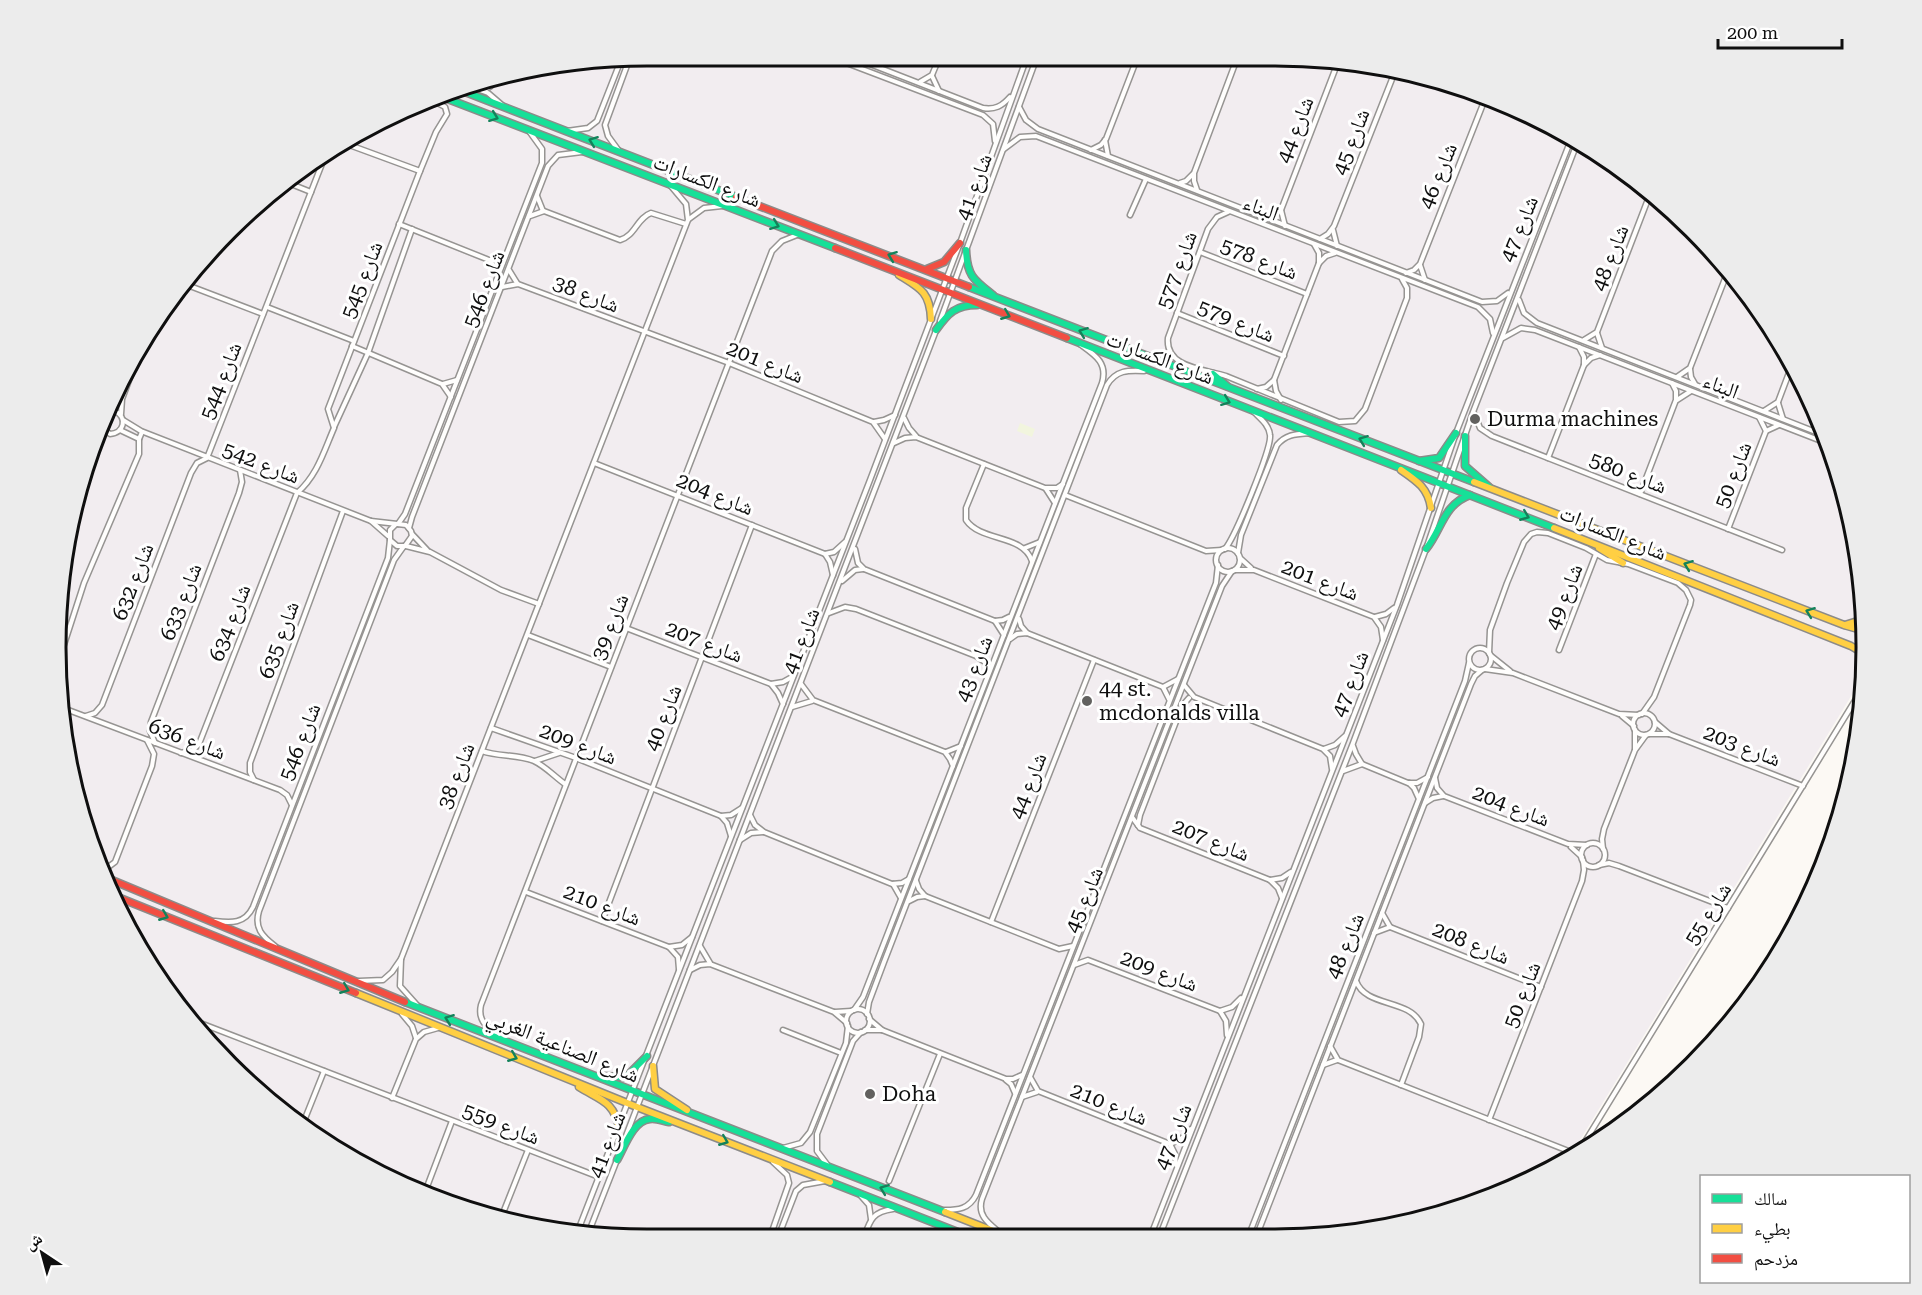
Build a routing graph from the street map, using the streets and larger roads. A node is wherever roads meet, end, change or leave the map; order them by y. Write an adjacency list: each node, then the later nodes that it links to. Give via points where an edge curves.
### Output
1 (854, 66): 26 (street, via 986,116 994,127)
2 (877, 66): 13 (street)
3 (936, 66): 11 (street)
4 (1024, 66): 17 (street, شارع 41)
5 (1034, 66): 22 (street, شارع 41)
6 (1134, 66): 25 (street)
7 (1234, 66): 37 (street)
8 (618, 67): 24 (street, via 597,121 588,128)
9 (627, 67): 33 (street, via 605,125)
10 (1335, 69): 47 (street, شارع 44)
11 (932, 75): 13 (street); 15 (street)
12 (1392, 78): 56 (street, شارع 45)
13 (918, 82): 15 (street)
14 (483, 90): 21 (street, شارع الكسارات)
15 (939, 91): 17 (street, via 990,109 1003,105)
16 (471, 94): 21 (street, شارع الكسارات)
17 (1013, 94): 26 (street, شارع 41)
18 (452, 100): 23 (street, شارع الكسارات, one-way to 23)
19 (441, 104): 36 (street, شارع 545, via 447,111 446,117)
20 (1483, 105): 69 (street, شارع 46)
21 (503, 106): 24 (street, شارع الكسارات)
22 (1018, 106): 29 (street, شارع 41); 30 (street, البناء, via 1035,128)
23 (529, 130): 32 (street, شارع الكسارات); 65 (street, شارع 546, via 540,144 543,158)
24 (566, 131): 33 (street, شارع الكسارات, one-way to 24)
25 (1106, 139): 30 (street); 34 (street)
26 (995, 144): 60 (street, شارع 41)
27 (353, 146): 36 (street)
28 (1568, 146): 84 (street, شارع 47)
29 (1004, 149): 38 (street, البناء, via 1017,138 1032,135); 63 (street, شارع 41)
30 (1090, 150): 34 (street, البناء)
31 (1575, 150): 87 (street, شارع 47)
32 (583, 152): 40 (street, شارع الكسارات); 44 (street, شارع 546, via 563,153 554,158)
33 (619, 152): 72 (street, شارع الكسارات, one-way to 33)
34 (1108, 157): 39 (street, البناء)
35 (321, 166): 43 (street, شارع 544)
36 (420, 171): 54 (street, شارع 545)
37 (1194, 173): 39 (street); 42 (street)
38 (1146, 179): 49 (street, البناء); 50 (street)
39 (1179, 183): 42 (street, البناء)
40 (669, 184): 46 (street, شارع الكسارات); 53 (street, via 686,204)
41 (295, 185): 43 (street)
42 (1198, 191): 52 (street, البناء)
43 (311, 192): 89 (street, شارع 544)
44 (537, 196): 48 (street); 51 (street, شارع 546)
45 (1647, 201): 96 (street, شارع 48)
46 (724, 206): 53 (street, via 704,208); 58 (street, شارع الكسارات, one-way to 58)
47 (1281, 210): 52 (street); 55 (street)
48 (544, 211): 51 (street); 53 (street, via 620,240 627,238 651,213)
49 (1230, 212): 61 (street, البناء); 64 (street, شارع 577, via 1212,222)
50 (1130, 215)
51 (528, 217): 70 (street, شارع 546)
52 (1268, 219): 55 (street, البناء)
53 (687, 222): 95 (street, شارع 38)
54 (399, 224): 57 (street, شارع 545); 100 (street, شارع 545)
55 (1285, 226): 59 (street, البناء)
56 (1334, 226): 59 (street, شارع 45); 62 (street)
57 (412, 229): 67 (street, شارع 545); 105 (street)
58 (802, 235): 71 (street, شارع الكسارات); 108 (street, شارع 39, via 782,240 772,251)
59 (1319, 239): 62 (street, البناء)
60 (960, 243): 72 (street, via 944,262); 75 (street, شارع 41)
61 (1314, 244): 66 (street, البناء); 68 (street)
62 (1337, 246): 73 (street, البناء)
63 (966, 250): 79 (street, شارع 41); 88 (street, via 970,276)
64 (1200, 252): 86 (street, شارع 578); 91 (street, شارع 577)
65 (507, 253): 67 (street); 74 (street, شارع 546)
66 (1336, 253): 68 (street); 76 (street, البناء)
67 (489, 260): 74 (street)
68 (1319, 263): 86 (street)
69 (1420, 264): 73 (street); 77 (street)
70 (508, 268): 80 (street); 82 (street, شارع 546)
71 (890, 269): 83 (street, شارع الكسارات); 93 (street, via 927,294 932,306)
72 (926, 269): 75 (street, شارع الكسارات)
73 (1406, 273): 77 (street, البناء)
74 (498, 275): 115 (street, شارع 546)
75 (947, 278): 79 (street, شارع الكسارات); 83 (street, شارع 41)
76 (1402, 278): 97 (street, البناء, via 1478,307 1490,319); 126 (street, شارع الكسارات, via 1407,298 1365,410 1355,421 1339,422)
77 (1426, 280): 84 (street, البناء, via 1486,302)
78 (1725, 280): 110 (street)
79 (956, 281): 85 (street, شارع 41); 88 (street, شارع الكسارات)
80 (518, 284): 82 (street); 95 (street, شارع 38)
81 (192, 287): 92 (street)
82 (501, 288): 180 (street, شارع 546, via 412,517)
83 (942, 289): 85 (street, شارع الكسارات); 93 (street, شارع 41)
84 (1511, 291): 97 (street, شارع 47)
85 (952, 293): 90 (street, شارع الكسارات); 94 (street, شارع 41)
86 (1307, 294): 107 (street)
87 (1519, 296): 98 (street, شارع 47); 99 (street, البناء, via 1524,313 1532,321)
88 (999, 299): 120 (street, شارع الكسارات, one-way to 88)
89 (267, 306): 92 (street, شارع 544); 100 (street)
90 (982, 306): 94 (street, via 956,308); 101 (street, شارع الكسارات, one-way to 101)
91 (1177, 313): 104 (street, شارع 577); 107 (street, شارع 579)
92 (263, 314): 154 (street, شارع 544)
93 (931, 319): 133 (street, شارع 41)
94 (936, 330): 134 (street, شارع 41)
95 (645, 331): 108 (street, شارع 201); 157 (street, شارع 38)
96 (1597, 332): 99 (street); 103 (street)
97 (1493, 336): 147 (street, شارع 47)
98 (1502, 338): 102 (street, البناء, via 1528,328); 130 (street, شارع 47)
99 (1582, 340): 103 (street, البناء)
100 (353, 344): 105 (street, شارع 545); 140 (street, شارع 545, via 328,409)
101 (1080, 345): 111 (street, شارع الكسارات); 164 (street, شارع 43, via 1101,362 1104,377)
102 (1578, 346): 106 (street, البناء); 109 (street)
103 (1603, 348): 114 (street, البناء)
104 (1168, 349): 112 (street, شارع الكسارات, via 1178,361)
105 (368, 353): 118 (street, شارع 545); 140 (street)
106 (1600, 355): 109 (street); 117 (street, البناء)
107 (1284, 356): 116 (street)
108 (729, 363): 138 (street, شارع 201); 172 (street, شارع 39)
109 (1584, 365): 155 (street)
110 (1690, 368): 114 (street); 119 (street)
111 (1148, 371): 129 (street, شارع الكسارات, one-way to 129); 170 (street, شارع 43, via 1126,370 1110,381)
112 (1213, 374): 120 (street); 121 (street, شارع الكسارات)
113 (1788, 375): 127 (street)
114 (1676, 377): 119 (street, البناء)
115 (458, 380): 118 (street); 123 (street, شارع 546)
116 (1274, 380): 121 (street); 126 (street)
117 (1672, 383): 122 (street, البناء); 125 (street)
118 (442, 384): 123 (street)
119 (1696, 385): 128 (street, البناء)
120 (1228, 387): 156 (street, شارع الكسارات, one-way to 120)
121 (1255, 390): 126 (street, شارع الكسارات)
122 (1692, 391): 125 (street); 135 (street, البناء)
123 (451, 397): 177 (street, شارع 546, via 405,514)
124 (122, 398): 132 (street)
125 (1676, 400): 169 (street)
126 (1282, 401)
127 (1778, 402): 128 (street); 136 (street)
128 (1763, 411): 136 (street, البناء)
129 (1253, 412): 146 (street, شارع الكسارات); 189 (street, via 1267,426 1270,442 1235,533)
130 (1473, 412): 148 (street, شارع 47); 155 (street, شارع 580, via 1485,433)
131 (116, 413): 132 (street)
132 (121, 415): 137 (street)
133 (894, 415): 138 (street); 151 (street, شارع 41)
134 (904, 417): 149 (street); 153 (street, شارع 41)
135 (1758, 417): 139 (street, البناء); 142 (street, شارع 50)
136 (1783, 419): 143 (street, البناء)
137 (123, 420): 141 (street); 144 (street, شارع 542)
138 (873, 422): 151 (street)
139 (1780, 425): 142 (street, شارع 50); 152 (street, البناء)
140 (334, 428): 168 (street, شارع 545, via 315,472)
141 (120, 430): 145 (street); 150 (street)
142 (1766, 431): 179 (street, شارع 50)
143 (1814, 431)
144 (142, 432): 150 (street); 154 (street, شارع 542)
145 (107, 433)
146 (1311, 433): 159 (street, شارع الكسارات); 195 (street, via 1285,437 1277,445 1241,535)
147 (1456, 433): 156 (street, via 1439,458); 161 (street, شارع 47)
148 (1465, 436): 162 (street, شارع 47); 167 (street, via 1465,466)
149 (916, 437): 153 (street); 158 (street)
150 (139, 439): 218 (street, via 139,453 84,583)
151 (885, 439): 182 (street, شارع 41)
152 (1817, 440)
153 (894, 443): 185 (street, شارع 41)
154 (207, 458): 160 (street, شارع 542); 247 (street, شارع 632, via 190,473 102,705)
155 (1548, 458): 169 (street, شارع 580)
156 (1418, 461): 161 (street, شارع الكسارات)
157 (594, 463): 172 (street, شارع 204); 204 (street, شارع 38)
158 (984, 464): 166 (street); 187 (street, via 966,508 966,520 975,528)
159 (1392, 464): 163 (street, شارع الكسارات); 174 (street, via 1426,488)
160 (240, 470): 168 (street, شارع 542); 255 (street, شارع 633, via 239,493 150,726)
161 (1443, 471): 162 (street, شارع الكسارات); 163 (street, شارع 47)
162 (1453, 475): 165 (street, شارع 47); 167 (street, شارع الكسارات)
163 (1440, 483): 165 (street, شارع الكسارات); 174 (street, شارع 47)
164 (1063, 484): 166 (street); 173 (street, شارع 43)
165 (1449, 487): 171 (street, شارع الكسارات); 188 (street, شارع 47)
166 (1045, 488): 173 (street)
167 (1492, 490): 212 (street, شارع الكسارات, one-way to 167)
168 (297, 493): 175 (street, شارع 542); 263 (street, شارع 634, via 201,740 193,750)
169 (1640, 494): 179 (street, شارع 580)
170 (1065, 495): 191 (street); 208 (street, شارع 43)
171 (1470, 495): 184 (street, شارع الكسارات, one-way to 184); 188 (street, via 1452,503)
172 (677, 496): 178 (street, شارع 204); 213 (street, شارع 39)
173 (1055, 504): 183 (street, شارع 43)
174 (1431, 508): 205 (street, شارع 47)
175 (344, 511): 176 (street, شارع 542); 272 (street, شارع 635, via 250,762)
176 (370, 521): 177 (street, شارع 542); 181 (street, شارع 542)
177 (397, 524): 180 (street, via 406,525); 181 (street, via 390,530)
178 (752, 525): 193 (street, شارع 204); 224 (street, شارع 40)
179 (1728, 529): 190 (street, شارع 580)
180 (411, 531): 186 (street, via 411,539); 192 (street)
181 (389, 539): 186 (street); 280 (street, شارع 546, via 388,558)
182 (846, 542): 193 (street); 202 (street, شارع 41)
183 (1040, 542): 187 (street); 196 (street, شارع 43)
184 (1593, 543): 197 (street); 221 (street, شارع الكسارات)
185 (855, 545): 199 (street, via 856,559); 203 (street, شارع 41)
186 (404, 546): 192 (street); 324 (street, شارع 546, via 390,571 257,916 261,933)
187 (1024, 548): 196 (street)
188 (1426, 549): 256 (street, شارع 47)
189 (1224, 550): 191 (street); 195 (street, via 1232,549); 198 (street, via 1217,557)
190 (1782, 550)
191 (1206, 551): 198 (street)
192 (430, 552): 204 (street, via 501,590)
193 (825, 554): 202 (street)
194 (1596, 554): 197 (street, شارع الكسارات); 222 (street, شارع 49); 223 (street, شارع الكسارات, via 1548,533 1531,534 1492,623)
195 (1239, 555): 200 (street, via 1240,563); 201 (street, شارع 201)
196 (1032, 562): 207 (street, شارع 43)
197 (1623, 563): 246 (street, شارع الكسارات, via 1678,583 1691,600 1652,702)
198 (1218, 564): 200 (street, via 1224,571); 232 (street, شارع 45, via 1218,578)
199 (864, 569): 203 (street, via 850,573); 210 (street)
200 (1233, 570): 201 (street, شارع 201); 235 (street, شارع 45, via 1222,586)
201 (1254, 570): 209 (street, شارع 201)
202 (833, 576): 231 (street, شارع 41)
203 (840, 583): 206 (street, شارع 41)
204 (539, 604): 216 (street, شارع 38)
205 (1397, 605): 209 (street, شارع 201, via 1386,615); 220 (street, شارع 47)
206 (828, 613): 229 (street, via 844,607 856,609 976,656 985,662); 234 (street, شارع 41)
207 (1011, 616): 210 (street); 217 (street, شارع 43)
208 (1018, 617): 215 (street); 219 (street, شارع 43)
209 (1374, 617): 220 (street, شارع 201, via 1381,627)
210 (994, 621): 217 (street)
211 (1855, 622): 212 (street)
212 (1844, 625): 214 (street, شارع الكسارات)
213 (626, 628): 224 (street, شارع 207); 227 (street, شارع 39)
214 (1855, 628)
215 (1027, 633): 219 (street); 225 (street)
216 (528, 635): 227 (street); 249 (street, شارع 38)
217 (1004, 635): 229 (street, شارع 43)
218 (66, 638)
219 (1010, 640): 300 (street, شارع 43)
220 (1383, 641): 252 (street, شارع 47)
221 (1856, 649)
222 (1559, 650)
223 (1490, 654): 226 (street, via 1482,648 1474,649); 228 (street, via 1490,663); 230 (street)
224 (702, 657): 233 (street, شارع 207); 276 (street, شارع 40)
225 (1094, 660): 236 (street); 315 (street, شارع 44)
226 (1469, 663): 228 (street, via 1474,670); 270 (street, شارع 48)
227 (611, 667): 264 (street, شارع 39)
228 (1484, 670): 230 (street); 271 (street, شارع 48, via 1473,680)
229 (989, 672): 257 (street, شارع 43)
230 (1513, 674): 245 (street)
231 (793, 676): 233 (street); 240 (street, شارع 41)
232 (1178, 679): 236 (street); 239 (street, شارع 45)
233 (771, 684): 240 (street)
234 (801, 684): 238 (street); 243 (street, شارع 41)
235 (1184, 684): 237 (street); 241 (street, شارع 45)
236 (1163, 687): 239 (street)
237 (1191, 697): 241 (street); 258 (street); 285 (street, via 1182,706 1140,815)
238 (813, 700): 243 (street); 262 (street)
239 (1169, 701): 320 (street, شارع 45)
240 (783, 704): 281 (street, شارع 41)
241 (1176, 704): 284 (street, شارع 45)
242 (1853, 704): 275 (street, شارع 55)
243 (792, 707): 282 (street, شارع 41)
244 (70, 710): 247 (street, شارع 636)
245 (1619, 714): 246 (street); 250 (street)
246 (1640, 714): 248 (street, via 1650,715); 250 (street, via 1634,720)
247 (86, 716): 254 (street, شارع 636)
248 (1655, 722): 251 (street, شارع 203); 253 (street)
249 (491, 728): 260 (street, شارع 38); 261 (street, شارع 209)
250 (1634, 728): 253 (street); 259 (street)
251 (1670, 734): 253 (street, شارع 203); 275 (street, شارع 203)
252 (1346, 735): 258 (street); 268 (street, شارع 47)
253 (1648, 735): 259 (street)
254 (146, 740): 255 (street, شارع 636); 297 (street, via 153,749 152,766 117,858)
255 (155, 743): 263 (street, شارع 636)
256 (1353, 743): 266 (street); 269 (street, شارع 47)
257 (961, 746): 262 (street); 267 (street, شارع 43)
258 (1323, 749): 268 (street, via 1330,756)
259 (1635, 750): 286 (street)
260 (482, 751): 265 (street); 325 (street, شارع 38)
261 (560, 752): 264 (street, شارع 209); 265 (street)
262 (945, 752): 267 (street)
263 (181, 753): 272 (street, شارع 636)
264 (576, 758): 274 (street, شارع 39); 276 (street, شارع 209)
265 (535, 761): 274 (street)
266 (1362, 764): 269 (street); 273 (street)
267 (953, 767): 299 (street, شارع 43)
268 (1332, 771): 298 (street, شارع 47)
269 (1342, 772): 409 (street, شارع 47)
270 (1428, 776): 273 (street); 278 (street, شارع 48)
271 (1434, 777): 277 (street, شارع 204); 279 (street, شارع 48)
272 (254, 780): 280 (street, شارع 636, via 284,792)
273 (1408, 783): 278 (street)
274 (565, 784): 305 (street, شارع 39)
275 (1803, 786): 311 (street, شارع 55)
276 (652, 789): 283 (street, شارع 209); 314 (street, شارع 40)
277 (1444, 796): 279 (street, شارع 204); 291 (street, شارع 204)
278 (1419, 800): 410 (street, شارع 48)
279 (1424, 804): 312 (street, شارع 48)
280 (292, 806): 313 (street, شارع 546, via 250,912 236,922)
281 (743, 807): 283 (street); 289 (street, شارع 41)
282 (750, 814): 287 (street); 290 (street, شارع 41)
283 (721, 816): 289 (street)
284 (1132, 816): 285 (street); 288 (street, شارع 45)
285 (1139, 827): 288 (street, شارع 207); 301 (street, شارع 207)
286 (1604, 830): 292 (street); 293 (street)
287 (764, 832): 290 (street, via 751,833); 304 (street)
288 (1126, 833): 322 (street, شارع 45)
289 (732, 837): 318 (street, شارع 41)
290 (740, 840): 319 (street, شارع 41)
291 (1568, 844): 292 (street, شارع 204); 294 (street, شارع 204)
292 (1589, 844): 293 (street, via 1598,844); 294 (street)
293 (1604, 851): 295 (street, via 1604,860); 296 (street)
294 (1582, 859): 295 (street, via 1588,866); 302 (street, شارع 50)
295 (1598, 866): 296 (street); 302 (street, شارع 50)
296 (1618, 866): 311 (street)
297 (109, 867)
298 (1293, 871): 301 (street, شارع 207); 307 (street, شارع 47)
299 (909, 878): 304 (street); 309 (street, شارع 43)
300 (916, 880): 306 (street); 310 (street, شارع 43)
301 (1270, 880): 307 (street, شارع 207)
302 (1582, 880): 334 (street, شارع 50)
303 (115, 882): 313 (street, شارع الصناعية الغربي)
304 (892, 884): 309 (street)
305 (526, 892): 314 (street, شارع 210); 352 (street, شارع 39, via 480,1011 482,1022)
306 (925, 896): 310 (street); 315 (street)
307 (1282, 898): 336 (street, شارع 47)
308 (123, 899): 340 (street, شارع الصناعية الغربي, one-way to 340)
309 (901, 900): 339 (street, شارع 43, via 864,997)
310 (907, 905): 343 (street, شارع 43, via 869,1002)
311 (1728, 909): 382 (street, شارع 55)
312 (1382, 913): 316 (street); 317 (street, شارع 48)
313 (209, 921): 324 (street, شارع الصناعية الغربي)
314 (602, 921): 321 (street, شارع 210)
315 (991, 922): 323 (street)
316 (1390, 927): 317 (street); 334 (street, شارع 208)
317 (1374, 933): 332 (street, شارع 48)
318 (693, 935): 321 (street, via 682,945); 331 (street, شارع 41)
319 (700, 945): 328 (street); 330 (street, شارع 41)
320 (1074, 946): 323 (street); 327 (street, شارع 45)
321 (669, 947): 331 (street, via 678,957)
322 (1081, 948): 326 (street, شارع 209); 329 (street, شارع 45)
323 (1059, 949): 327 (street)
324 (280, 950): 333 (street, شارع الصناعية الغربي)
325 (402, 959): 333 (street, شارع 38, via 383,980); 338 (street, شارع 38, via 400,986)
326 (1088, 960): 329 (street, شارع 209); 341 (street, شارع 209)
327 (1067, 962): 362 (street, شارع 45)
328 (710, 964): 330 (street); 342 (street)
329 (1074, 965): 363 (street, شارع 45)
330 (690, 970): 358 (street, شارع 41)
331 (679, 972): 356 (street, شارع 41)
332 (1356, 980): 335 (street, شارع 48); 337 (street, شارع 48)
333 (357, 981): 338 (street, شارع الصناعية الغربي)
334 (1541, 987): 377 (street, شارع 50)
335 (1363, 993): 337 (street, شارع 48); 366 (street, شارع 48, via 1414,1013 1421,1024)
336 (1244, 996): 341 (street, شارع 209); 350 (street, شارع 47)
337 (1349, 998): 353 (street, شارع 48)
338 (420, 1008): 352 (street, شارع الصناعية الغربي, one-way to 338)
339 (853, 1010): 342 (street); 343 (street); 344 (street)
340 (400, 1011): 346 (street, شارع الصناعية الغربي); 351 (street)
341 (1220, 1011): 350 (street, شارع 209, via 1226,1021)
342 (834, 1012): 344 (street)
343 (868, 1016): 348 (street); 349 (street, via 868,1026)
344 (847, 1025): 349 (street, via 852,1031); 354 (street)
345 (206, 1026): 360 (street, شارع 559)
346 (440, 1028): 351 (street, via 424,1032); 365 (street, شارع الصناعية الغربي, one-way to 365)
347 (783, 1030): 354 (street)
348 (882, 1030): 349 (street); 355 (street)
349 (863, 1031): 389 (street, via 854,1041 816,1140 817,1151)
350 (1227, 1038): 380 (street, شارع 47)
351 (416, 1039): 371 (street)
352 (503, 1040): 361 (street, شارع الصناعية الغربي)
353 (1330, 1046): 357 (street); 359 (street, شارع 48)
354 (842, 1053): 384 (street, via 808,1137 796,1145)
355 (940, 1054): 364 (street); 393 (street)
356 (647, 1056): 361 (street, via 626,1077); 367 (street, شارع 41)
357 (1338, 1060): 359 (street); 366 (street)
358 (653, 1065): 369 (street, شارع 41); 375 (street, via 656,1089)
359 (1323, 1065): 411 (street, شارع 48)
360 (324, 1071): 371 (street, شارع 559); 376 (street)
361 (590, 1074): 367 (street, شارع الصناعية الغربي)
362 (1023, 1074): 364 (street); 370 (street, شارع 45)
363 (1029, 1077): 368 (street, شارع 210); 372 (street, شارع 45)
364 (1006, 1079): 370 (street)
365 (572, 1081): 373 (street, شارع الصناعية الغربي); 381 (street, via 614,1108)
366 (1401, 1085): 377 (street)
367 (633, 1091): 369 (street, شارع الصناعية الغربي); 373 (street, شارع 41)
368 (1038, 1092): 372 (street, شارع 210); 383 (street, شارع 210)
369 (642, 1095): 374 (street, شارع 41); 375 (street, شارع الصناعية الغربي)
370 (1015, 1095): 397 (street, شارع 45, via 973,1200 965,1208)
371 (392, 1098): 378 (street, شارع 559)
372 (1022, 1098): 407 (street, شارع 45, via 980,1203 985,1220)
373 (628, 1103): 374 (street, شارع الصناعية الغربي); 381 (street, شارع 41)
374 (637, 1107): 379 (street, شارع الصناعية الغربي); 388 (street, شارع 41)
375 (695, 1116): 384 (street, شارع الصناعية الغربي)
376 (305, 1117)
377 (1489, 1120): 386 (street)
378 (452, 1121): 385 (street, شارع 559); 394 (street)
379 (677, 1122): 387 (street, شارع الصناعية الغربي, one-way to 387); 388 (street, via 642,1121)
380 (1192, 1127): 383 (street, شارع 210); 390 (street, شارع 47)
381 (619, 1128): 391 (street, شارع 41)
382 (1587, 1138)
383 (1170, 1144): 390 (street, شارع 210, via 1176,1154)
384 (779, 1148): 389 (street, شارع الصناعية الغربي)
385 (528, 1150): 391 (street, شارع 559); 398 (street)
386 (1567, 1150)
387 (770, 1159): 392 (street, شارع الصناعية الغربي); 402 (street, via 787,1175 789,1183)
388 (617, 1160): 401 (street, شارع 41)
389 (829, 1167): 397 (street, شارع الصناعية الغربي, one-way to 389)
390 (1177, 1169): 408 (street, شارع 47)
391 (599, 1178): 400 (street, شارع 41)
392 (827, 1181): 395 (street, شارع الصناعية الغربي); 403 (street, via 803,1185 796,1191)
393 (889, 1181)
394 (427, 1186)
395 (857, 1192): 396 (street, شارع الصناعية الغربي); 399 (street, via 869,1205)
396 (899, 1208): 399 (street, via 882,1210); 405 (street, شارع الصناعية الغربي)
397 (939, 1210): 406 (street, شارع الصناعية الغربي)
398 (504, 1211)
399 (871, 1219): 404 (street)
400 (580, 1225)
401 (591, 1226)
402 (773, 1229)
403 (781, 1229)
404 (867, 1229)
405 (953, 1229)
406 (989, 1229)
407 (996, 1229)
408 (1153, 1229)
409 (1162, 1229)
410 (1251, 1229)
411 (1259, 1229)

